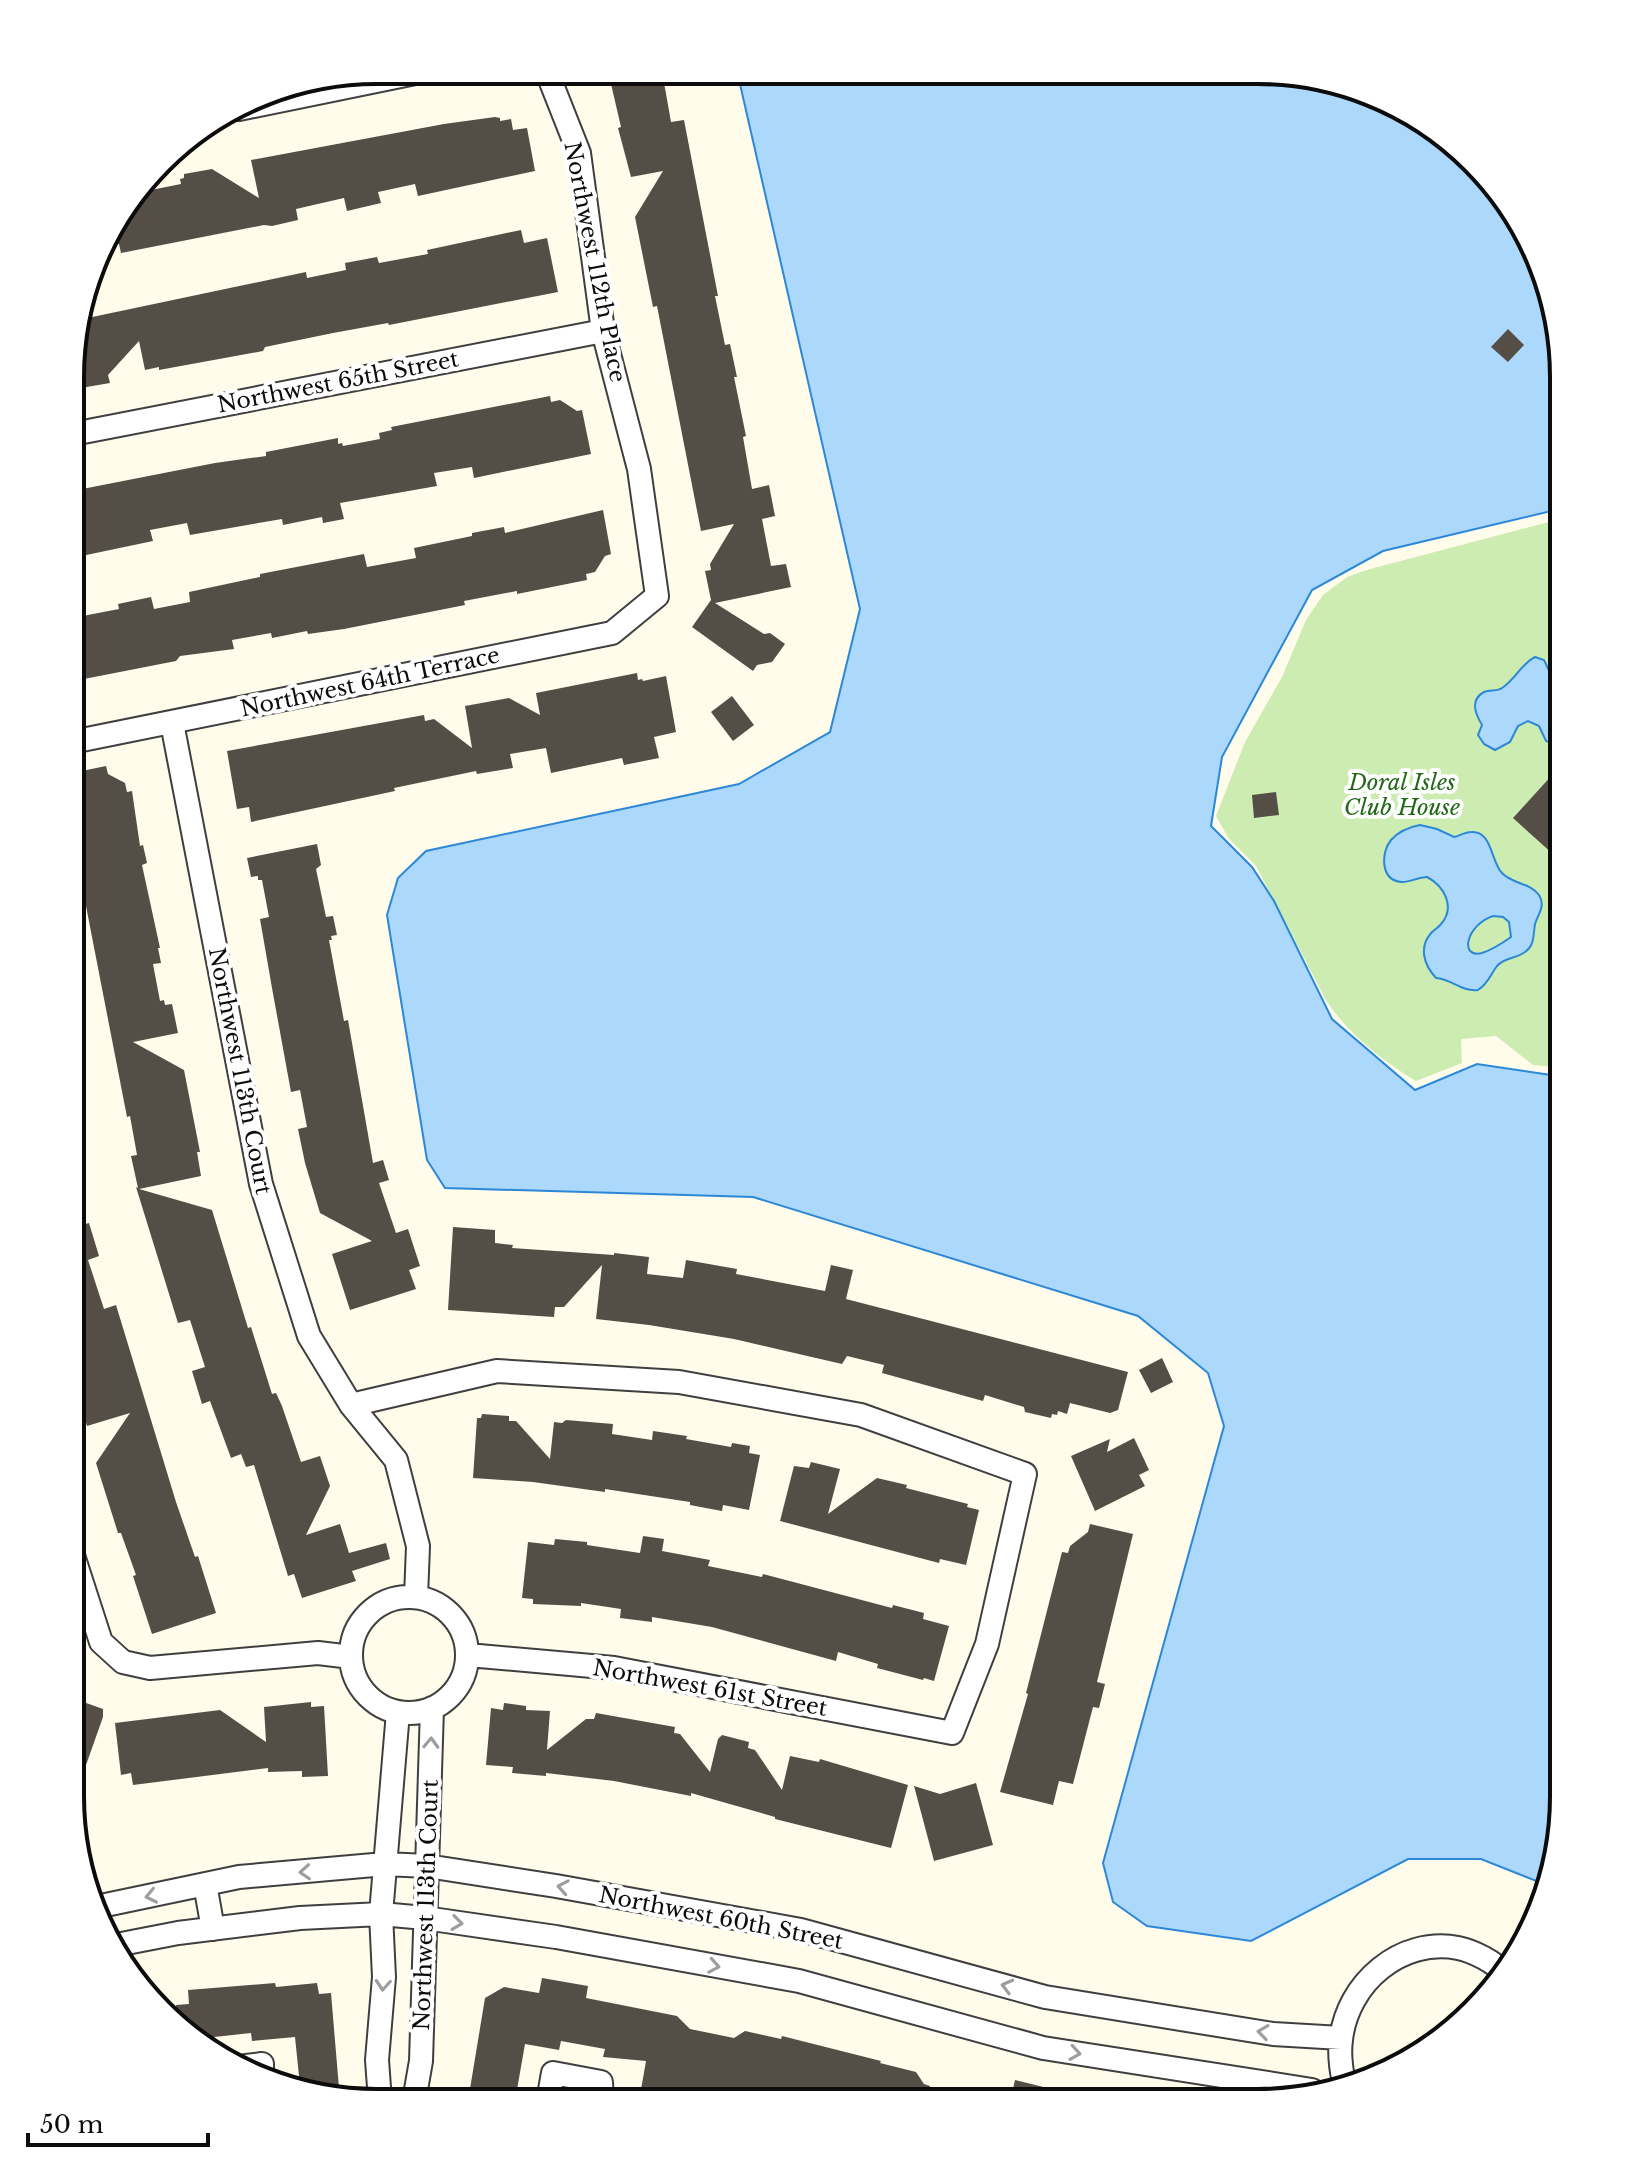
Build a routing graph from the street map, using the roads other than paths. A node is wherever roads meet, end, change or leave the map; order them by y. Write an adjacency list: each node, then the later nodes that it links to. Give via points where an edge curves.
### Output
1 (550, 84): 4 (street, Northwest 112th Place, via 579,153)
2 (355, 85): 3 (street)
3 (283, 100)
4 (603, 331): 5 (street, Northwest 65th Street); 6 (street, Northwest 112th Place, via 639,469)
5 (84, 432)
6 (657, 596): 7 (street, Northwest 64th Terrace, via 612,633)
7 (172, 723): 8 (street, Northwest 64th Terrace); 9 (street, Northwest 113th Court, via 261,1184 309,1336)
8 (84, 740)
9 (351, 1405): 11 (street, Northwest 113th Court, via 396,1460 418,1546); 12 (street, Northwest 61st Street, via 497,1371 679,1382 861,1415 1025,1474 987,1644 952,1733 614,1668)
10 (84, 1589): 13 (street, via 101,1642 123,1662 150,1668 318,1653)
11 (416, 1597): 12 (street, via 447,1610 465,1638); 13 (street, via 377,1606 353,1637)
12 (468, 1655): 14 (street, via 458,1687)
13 (351, 1657): 15 (street, via 365,1692)
14 (432, 1708): 15 (street); 17 (street, Northwest 113th Court, one-way to 14)
15 (398, 1712): 16 (street, Northwest 113th Court)
16 (385, 1864): 17 (street, Northwest 60th Street); 18 (street, Northwest 60th Street, one-way to 18); 20 (street, Northwest 113th Court)
17 (427, 1866): 21 (street, Northwest 113th Court); 25 (street, Northwest 60th Street, one-way to 17, via 1273,2034 1045,1997 801,1930)
18 (205, 1884): 19 (street, Northwest 60th Street, one-way to 19); 22 (street)
19 (105, 1905)
20 (381, 1914): 21 (street); 22 (street); 28 (street, Northwest 113th Court, one-way to 28)
21 (425, 1918): 27 (street, one-way to 27, via 799,1981 1043,2048); 29 (street, Northwest 113th Court)
22 (213, 1929): 23 (street)
23 (124, 1944)
24 (1496, 1966): 25 (street, via 1469,1950 1443,1945 1392,1958 1367,1979 1350,2007)
25 (1341, 2038): 26 (street)
26 (1344, 2076)
27 (1290, 2087)
28 (379, 2089)
29 (416, 2089)
30 (550, 2089): 31 (street, via 553,2073 601,2082)
31 (601, 2089)

